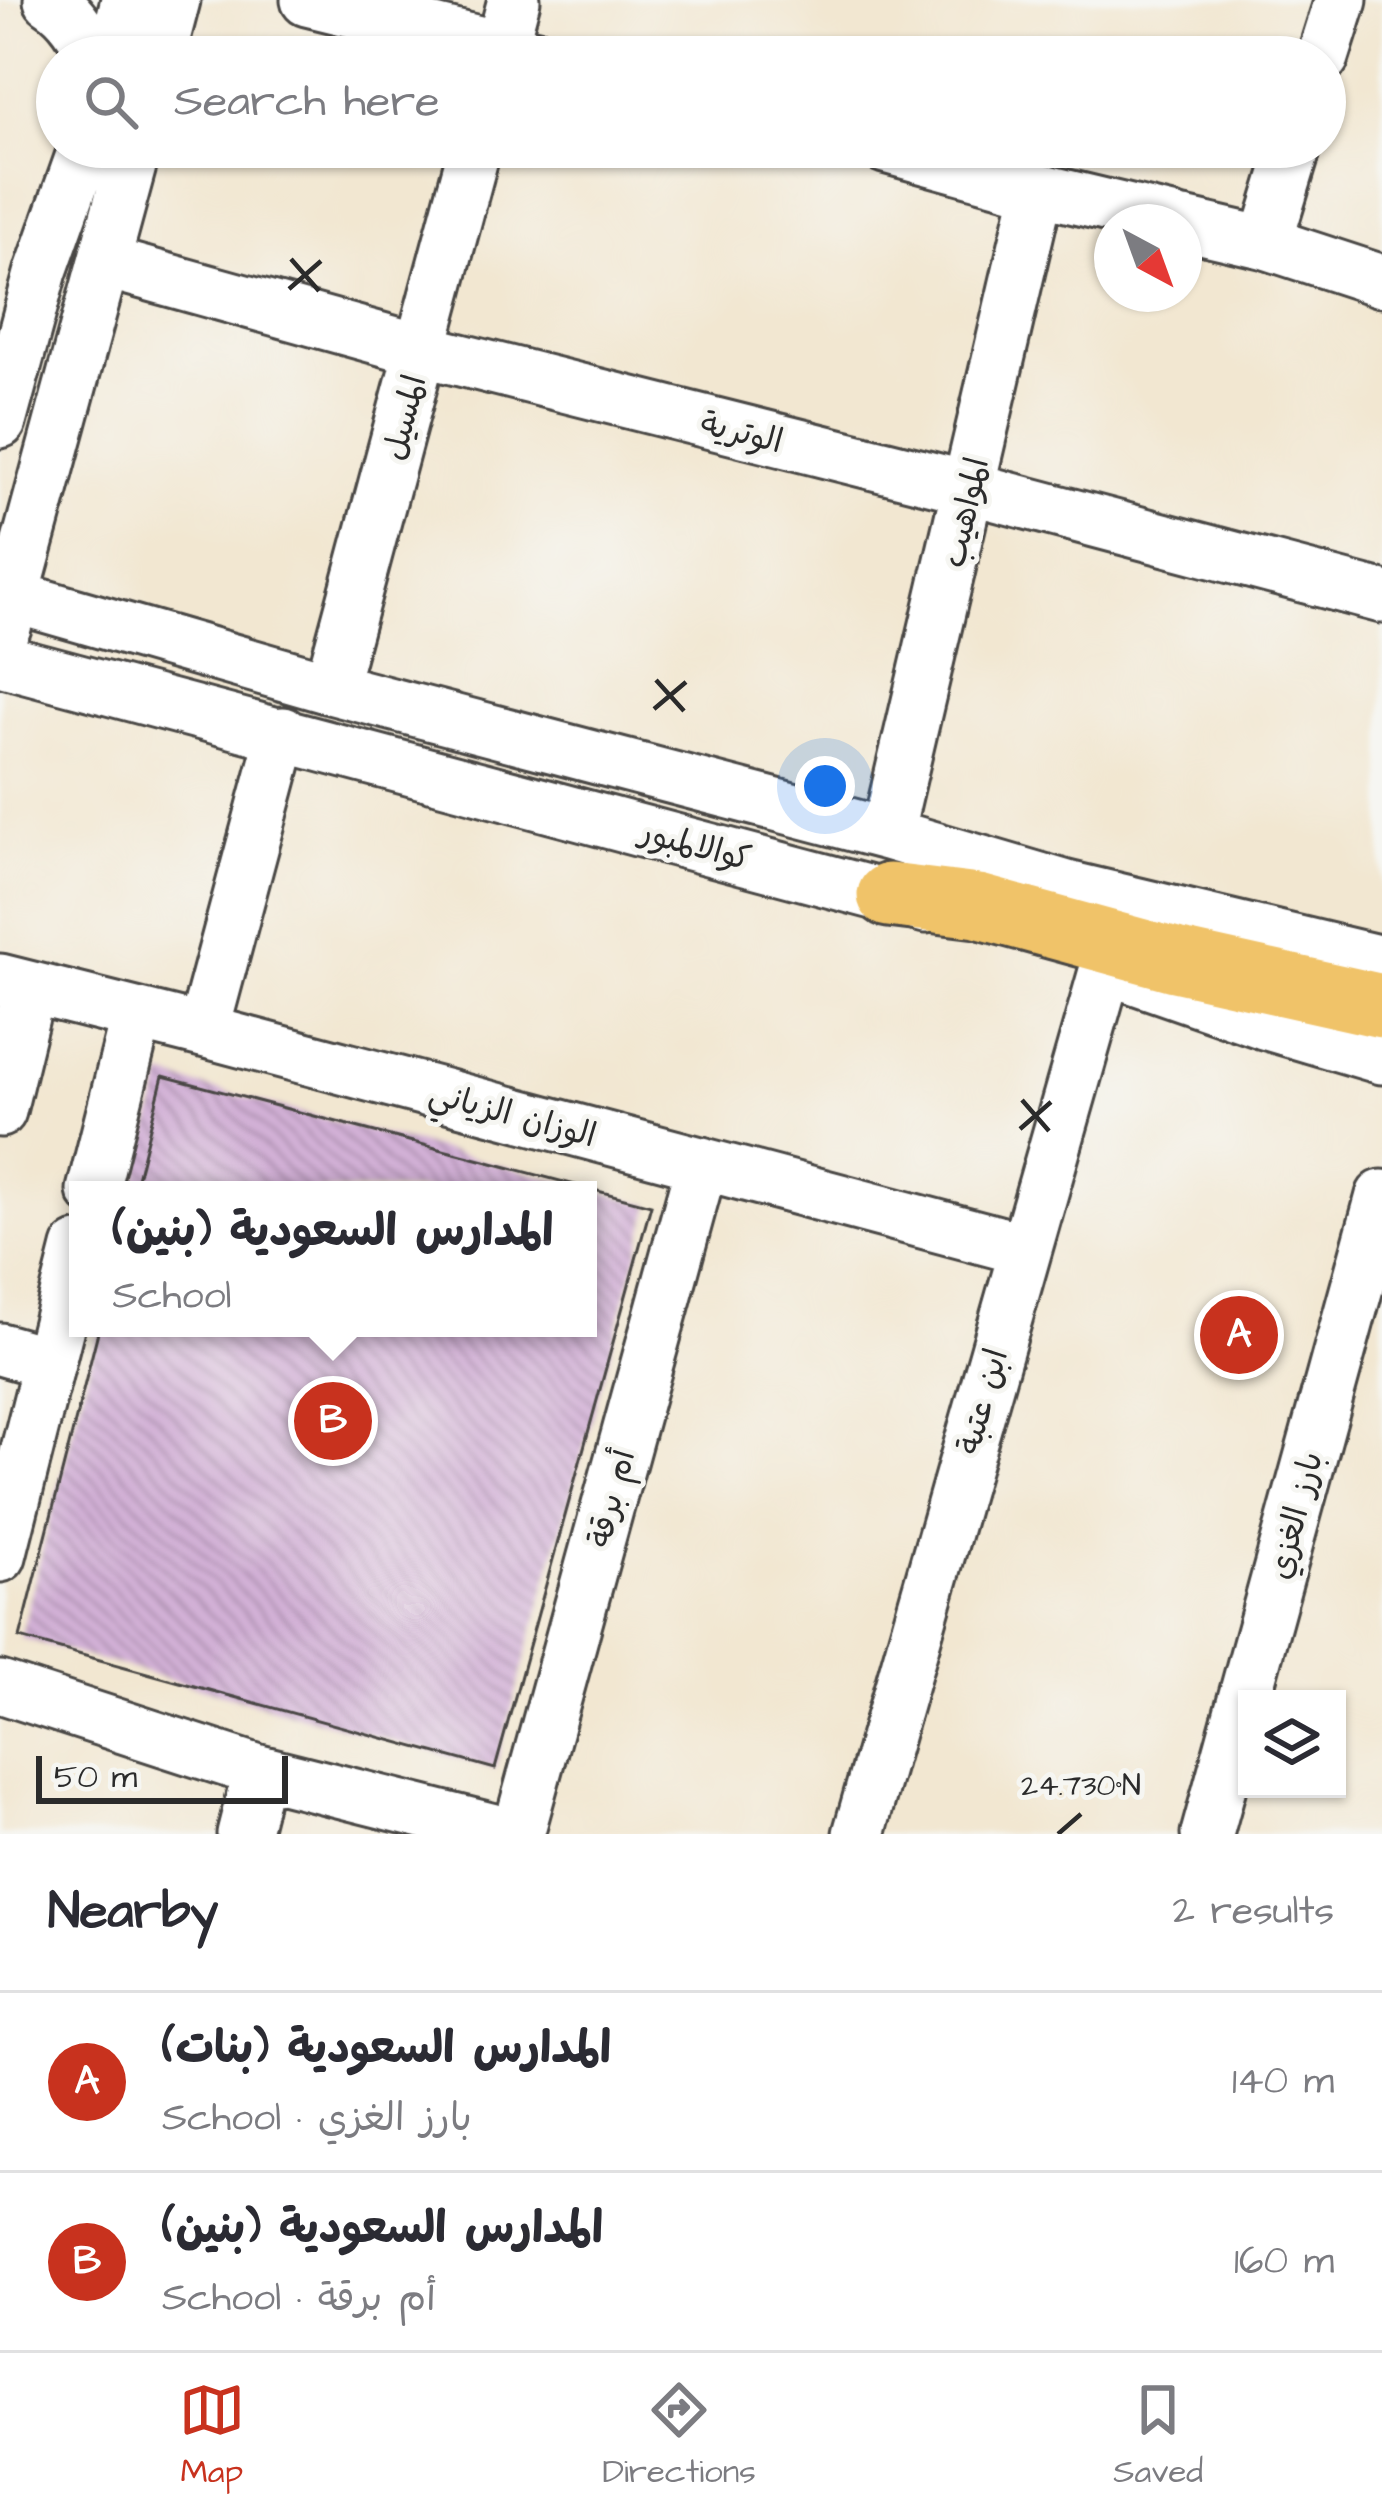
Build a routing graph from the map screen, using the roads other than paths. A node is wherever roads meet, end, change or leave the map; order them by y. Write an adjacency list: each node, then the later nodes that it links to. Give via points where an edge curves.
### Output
1 (50, 0): 6 (street)
2 (128, 0): 7 (street)
3 (175, 0): 8 (street)
4 (307, 0): 9 (street)
5 (1340, 0): 10 (street)
6 (84, 36)
7 (119, 36)
8 (165, 36)
9 (488, 36)
10 (1329, 36)
11 (78, 168): 23 (street)
12 (129, 168): 20 (street)
13 (469, 168): 22 (street, المسيل)
14 (960, 168): 16 (street)
15 (1289, 168): 19 (street)
16 (1038, 190): 17 (street); 24 (street, المواهيب)
17 (1098, 204)
18 (1202, 228): 19 (street)
19 (1266, 243): 21 (street)
20 (104, 262): 22 (street, الوترية); 25 (street)
21 (1382, 280)
22 (421, 350): 24 (street, الوترية); 29 (street, المسيل)
23 (0, 422)
24 (970, 488): 26 (street, الوترية); 31 (street, المواهيب)
25 (7, 595): 27 (street); 29 (street, كوالالمبور)
26 (1382, 597)
27 (0, 646)
28 (0, 660): 30 (street, كوالالمبور)
29 (331, 688): 31 (street, كوالالمبور)
30 (283, 734): 33 (street, كوالالمبور); 38 (street)
31 (887, 834): 32 (street, كوالالمبور)
32 (1067, 887): 36 (main road)
33 (889, 896): 34 (street, كوالالمبور); 36 (main road, via 978,906 1175,960)
34 (1106, 968): 39 (street, كوالالمبور); 44 (street, ابن عتبة)
35 (15, 984): 37 (street, الوزان الزياني); 40 (street)
36 (1368, 988)
37 (137, 1015): 38 (street, الوزان الزياني); 42 (street)
38 (203, 1031): 41 (street, الوزان الزياني)
39 (1382, 1058)
40 (0, 1111)
41 (702, 1163): 44 (street, الوزان الزياني); 51 (street, أم برقة)
42 (95, 1181)
43 (1382, 1196): 53 (street, بارز الغزي)
44 (1024, 1249): 52 (street, ابن عتبة)
45 (69, 1266): 46 (street)
46 (24, 1356): 47 (street)
47 (0, 1556)
48 (0, 1687): 49 (street)
49 (259, 1771): 50 (street); 51 (street)
50 (243, 1834)
51 (514, 1834)
52 (859, 1834)
53 (1207, 1834)

